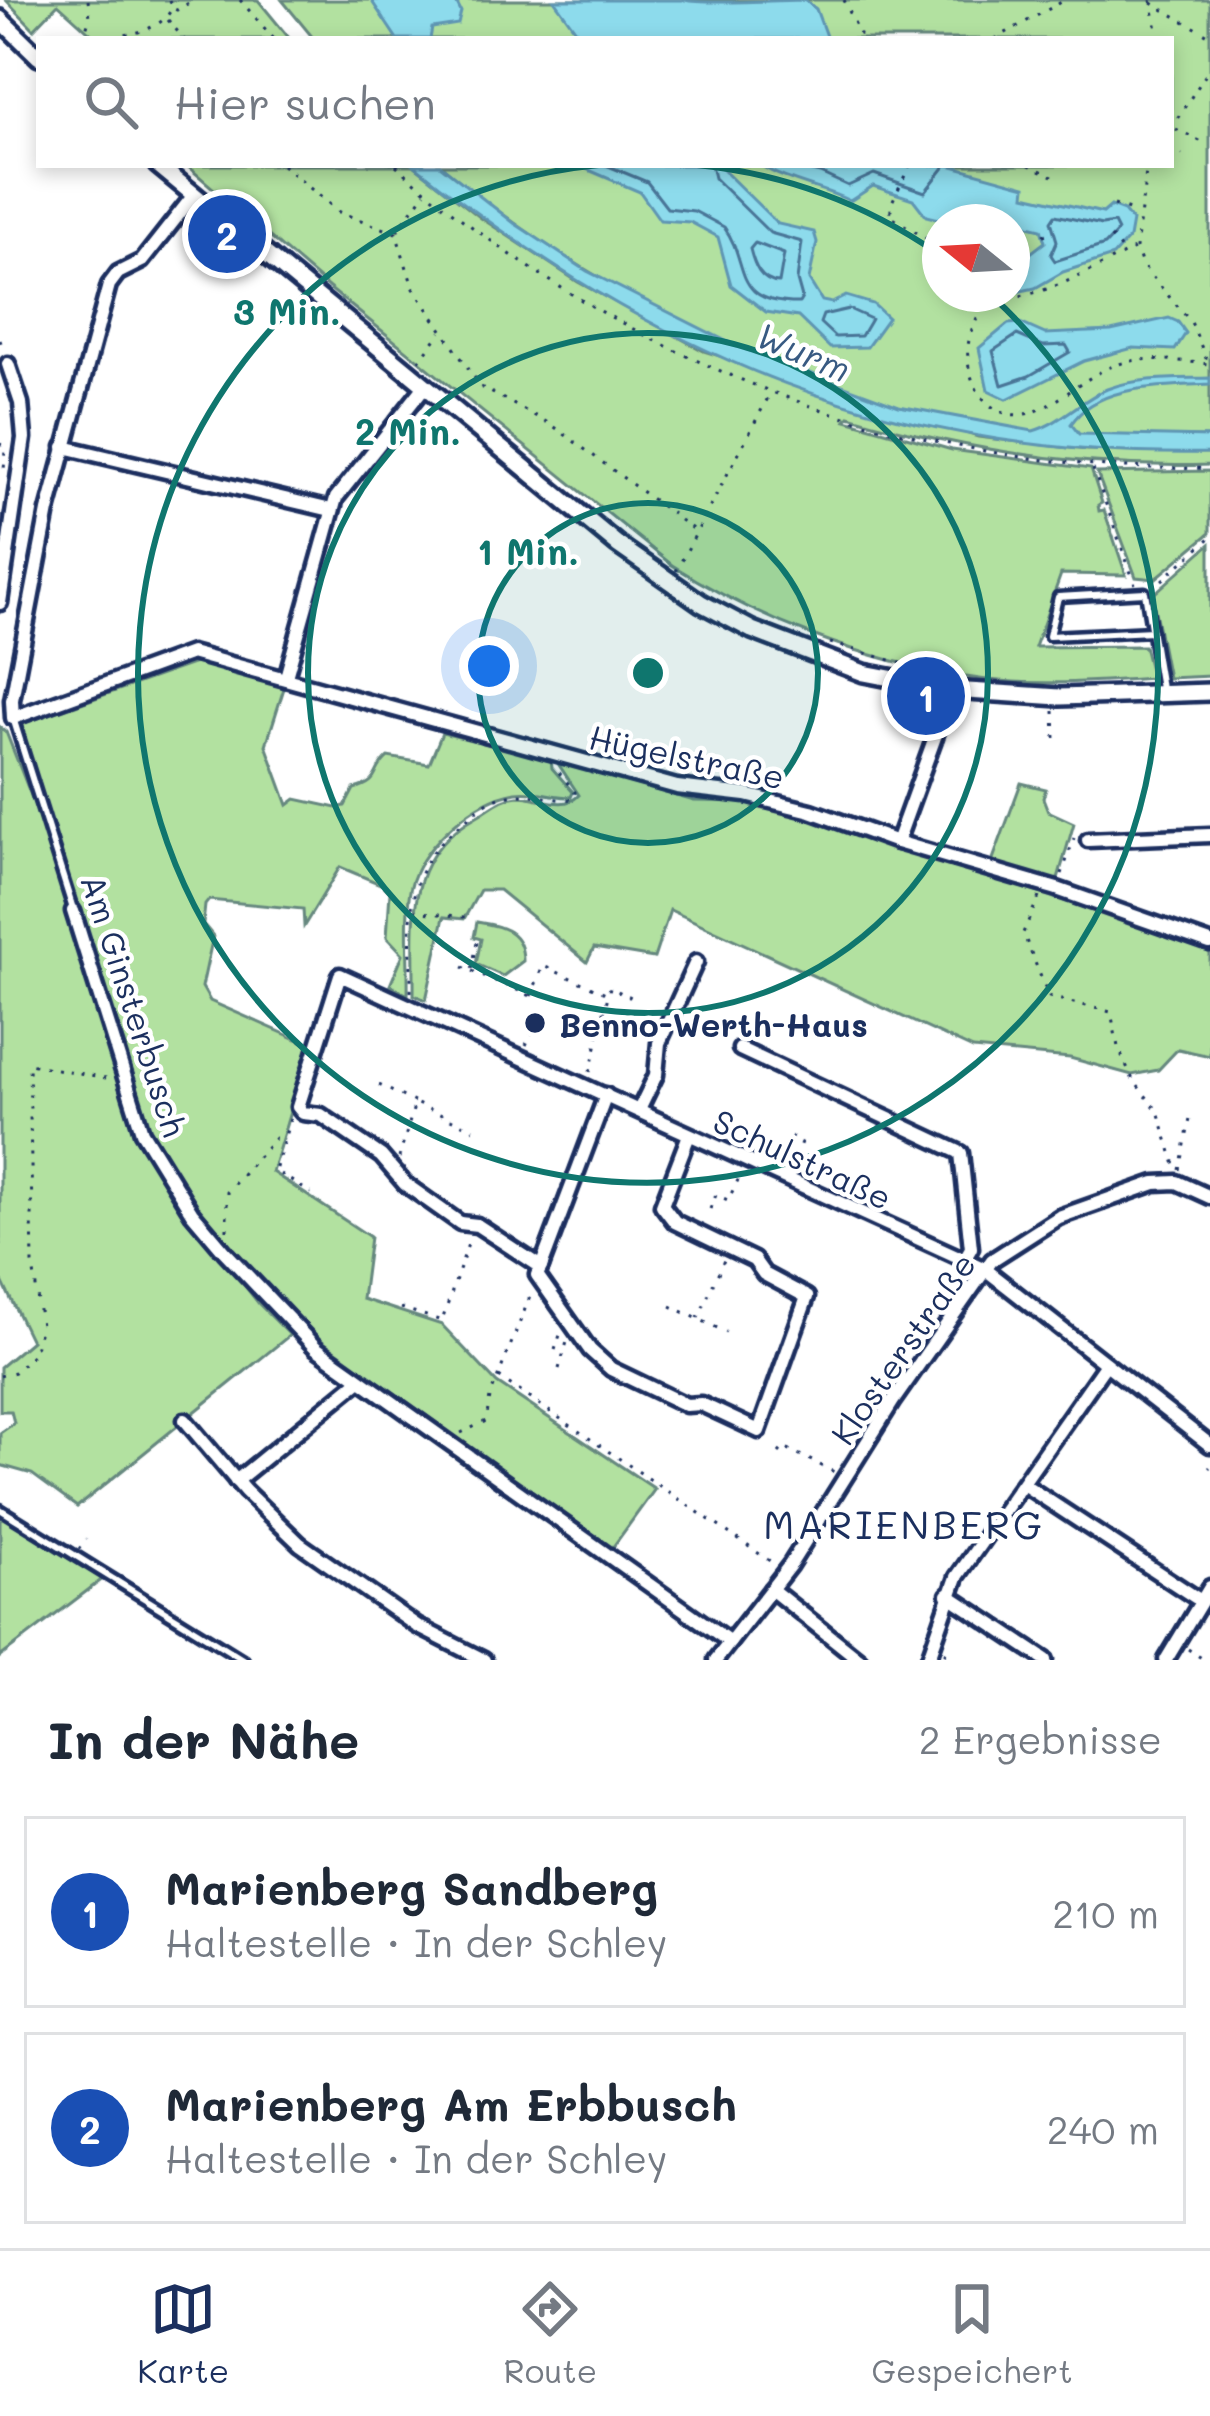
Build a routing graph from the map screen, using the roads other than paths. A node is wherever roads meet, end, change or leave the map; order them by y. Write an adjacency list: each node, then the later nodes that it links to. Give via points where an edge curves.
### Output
1 (0, 19): 2 (street)
2 (36, 53)
3 (161, 168): 4 (street)
4 (194, 196): 6 (street); 7 (street, via 142,261 109,285)
5 (8, 364): 9 (street, via 24,438)
6 (424, 386): 8 (street); 12 (street, via 618,545 711,609 859,671)
7 (64, 447): 8 (street); 15 (street)
8 (331, 510): 11 (street)
9 (0, 603)
10 (1151, 631): 10 (lane, via 1145,592 1058,597 1049,636); 14 (lane)
11 (286, 677): 16 (street, Hügelstraße, via 191,653); 19 (street, Hügelstraße, via 695,791 760,797)
12 (952, 690): 14 (street, via 1054,698); 19 (street)
13 (1210, 692): 14 (street)
14 (1161, 694)
15 (6, 699): 16 (street)
16 (13, 718): 20 (lane, Am Ginsterbusch)
17 (1210, 835): 18 (street)
18 (1081, 839)
19 (897, 842): 21 (street, Hügelstraße)
20 (73, 911): 34 (street, Am Ginsterbusch, via 142,1132 192,1213 283,1316)
21 (1210, 943)
22 (696, 962): 24 (street)
23 (672, 972): 24 (street)
24 (687, 980): 27 (street)
25 (740, 1049): 30 (street, via 961,1153 971,1248)
26 (606, 1094): 27 (street, Schulstraße); 32 (street); 32 (street, Schulstraße, via 340,975 299,1111 321,1114 460,1223 477,1225)
27 (639, 1110): 28 (street, Schulstraße)
28 (689, 1136): 30 (street, Schulstraße); 32 (street, via 662,1205 675,1222 807,1297 759,1431 610,1369)
29 (1210, 1197): 31 (street, Klosterstraße, via 1155,1183 1059,1217)
30 (964, 1260): 31 (street, Schulstraße)
31 (985, 1269): 33 (street, Schulstraße); 41 (street, Klosterstraße)
32 (539, 1271)
33 (1106, 1364): 36 (street, Schulstraße); 38 (street)
34 (360, 1380): 37 (street); 44 (street, Am Ginsterbusch)
35 (185, 1420): 37 (street)
36 (1210, 1445)
37 (236, 1481): 46 (street, via 300,1544 417,1626)
38 (1023, 1484): 42 (street); 43 (street)
39 (0, 1508): 45 (lane)
40 (1210, 1587): 43 (street)
41 (770, 1589): 44 (street, Klosterstraße); 48 (street)
42 (948, 1595): 49 (street); 50 (street)
43 (1201, 1601): 51 (street)
44 (730, 1642): 47 (street, Klosterstraße)
45 (244, 1660)
46 (484, 1660)
47 (716, 1660)
48 (860, 1660)
49 (928, 1660)
50 (1046, 1660)
51 (1166, 1660)

